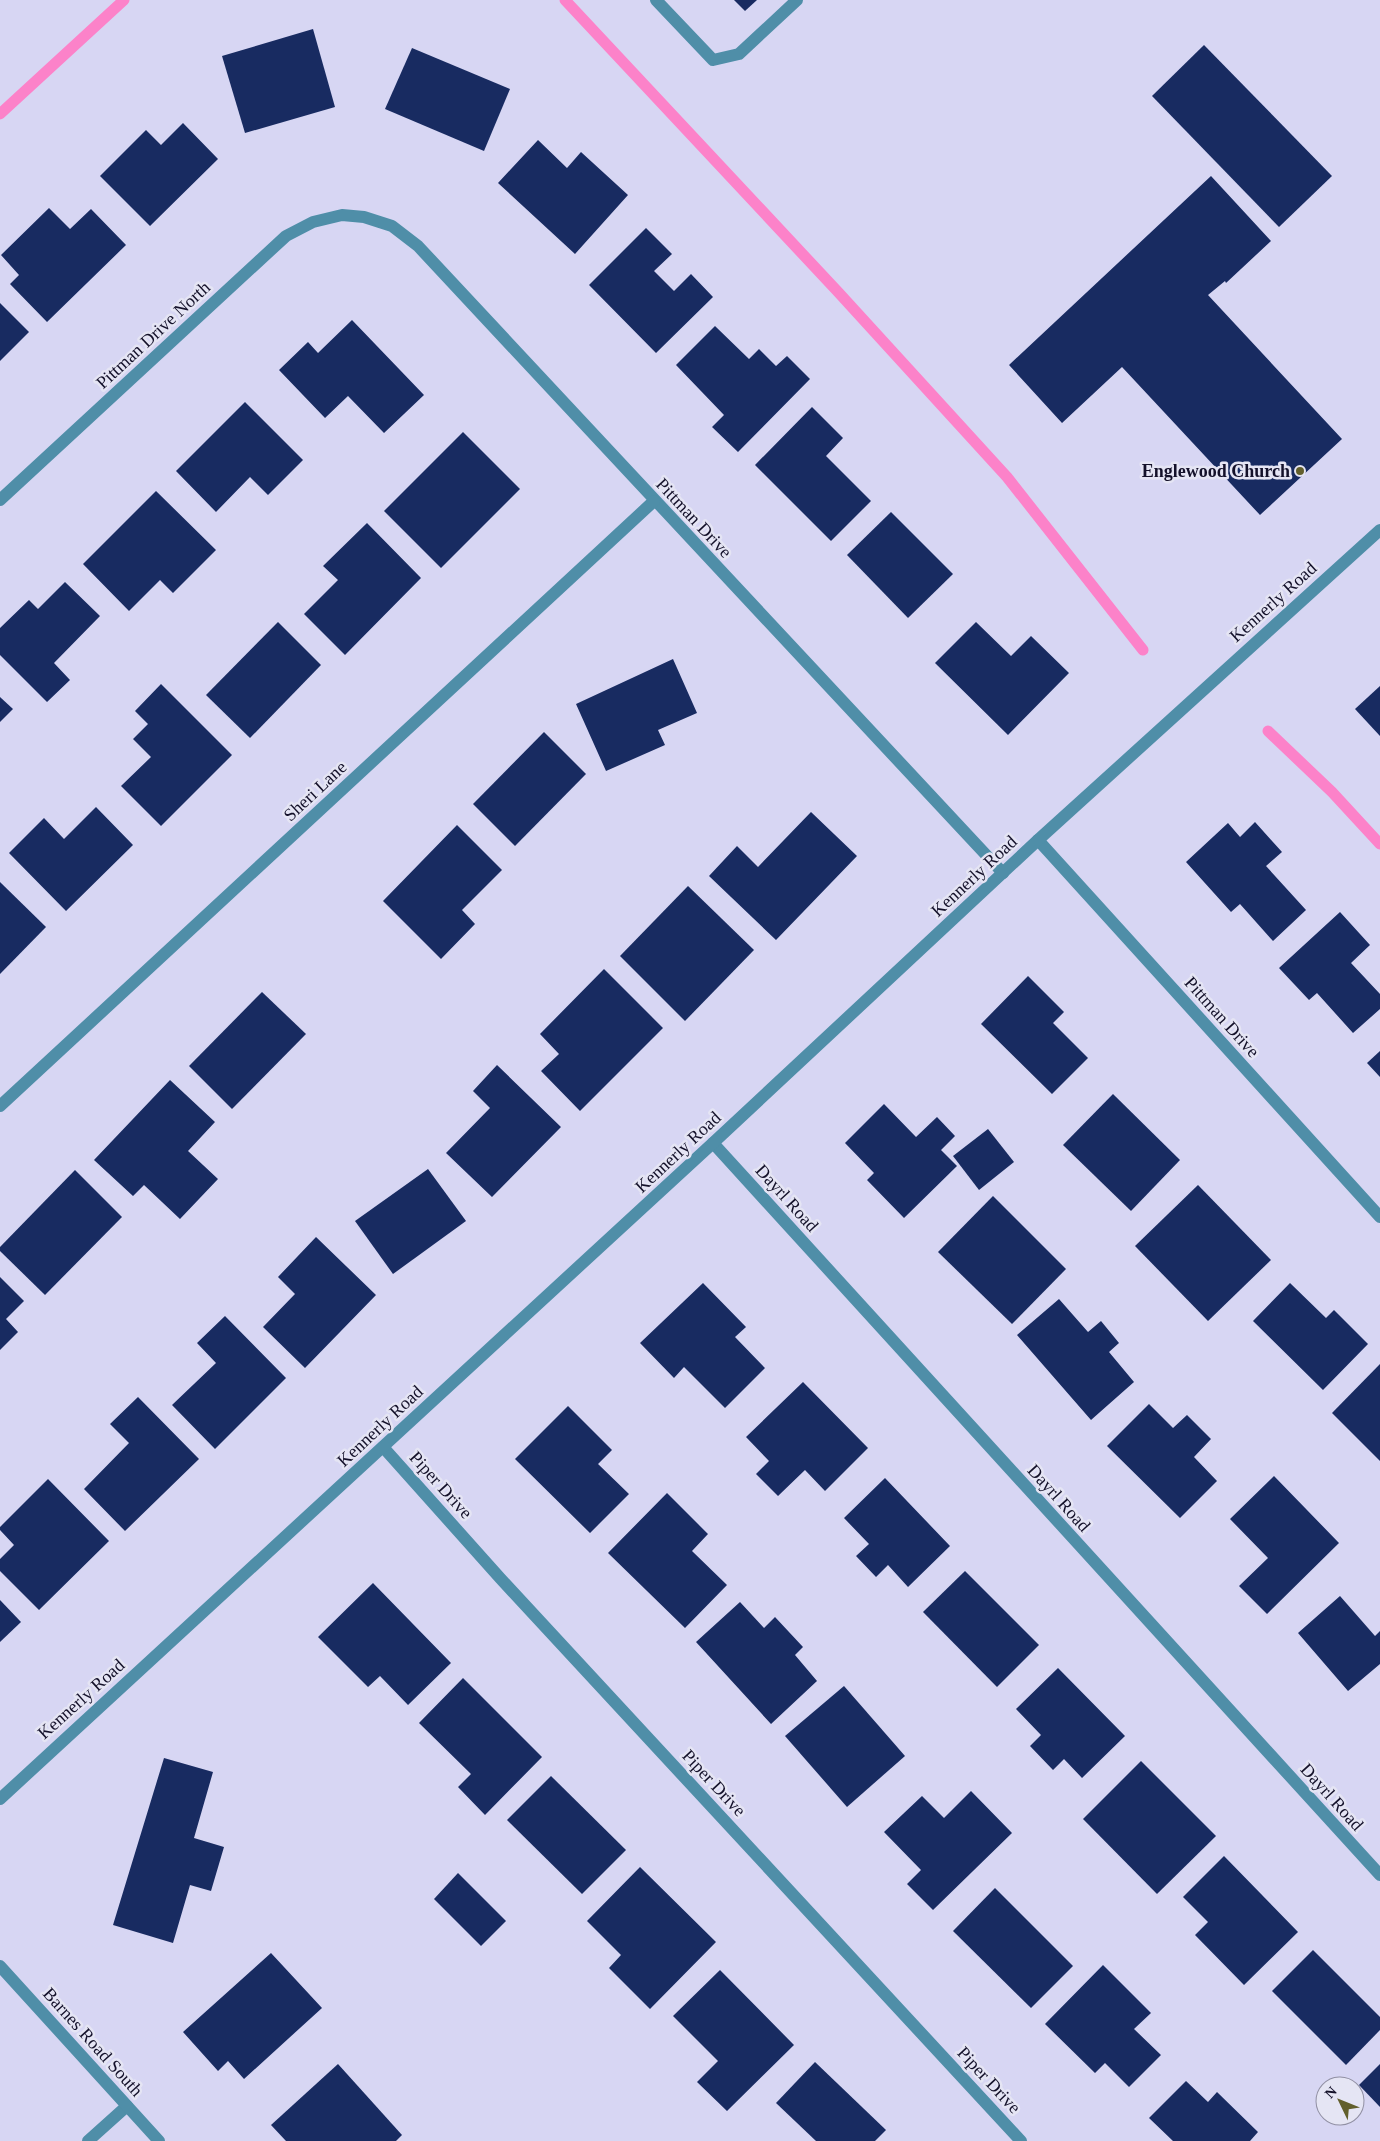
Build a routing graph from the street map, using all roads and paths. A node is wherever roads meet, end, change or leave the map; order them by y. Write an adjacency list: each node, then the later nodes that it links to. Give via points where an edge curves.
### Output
1 (656, 0): 2 (street, via 713,60 739,54)
2 (797, 0)
3 (342, 215): 4 (street, Pittman Drive North, via 313,222 286,236); 5 (street, Pittman Drive, via 364,217 392,226 418,246)
4 (0, 500)
5 (654, 501): 8 (street, Pittman Drive); 9 (street, Sheri Lane)
6 (1380, 530): 7 (street, Kennerly Road)
7 (1038, 840): 8 (street, Kennerly Road); 11 (street, Pittman Drive)
8 (1003, 873): 10 (street, Kennerly Road)
9 (0, 1106)
10 (713, 1143): 12 (street, Kennerly Road); 14 (street, Dayrl Road)
11 (1380, 1217)
12 (383, 1447): 13 (street, Kennerly Road); 19 (street, Piper Drive)
13 (0, 1799)
14 (1380, 1875)
15 (0, 1966): 16 (street, Barnes Road South)
16 (127, 2106): 17 (street); 18 (street, Barnes Road South)
17 (88, 2141)
18 (159, 2141)
19 (1021, 2141)

